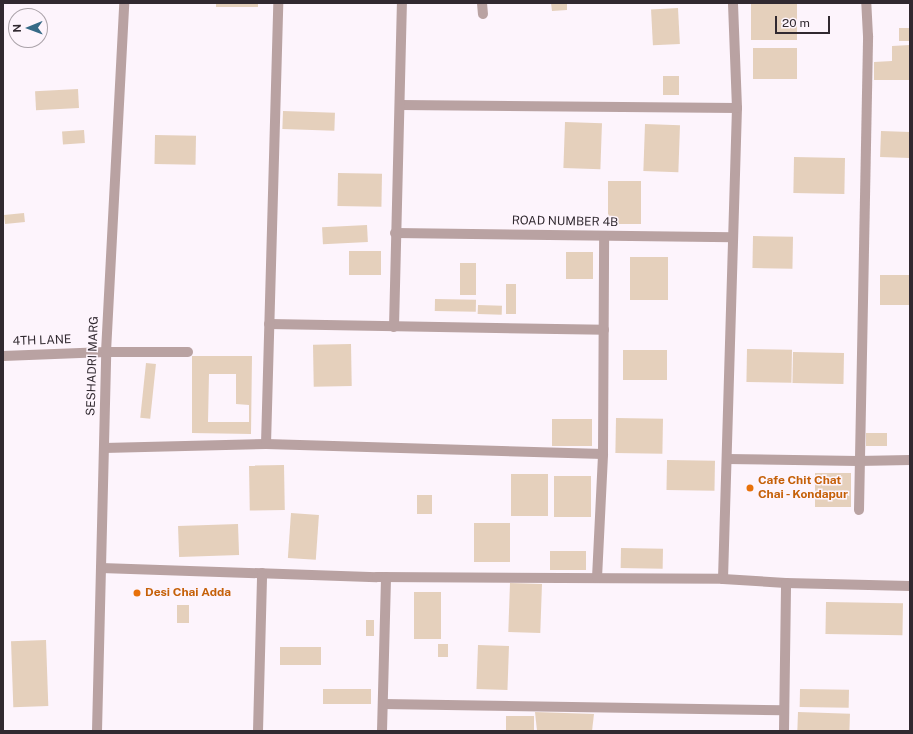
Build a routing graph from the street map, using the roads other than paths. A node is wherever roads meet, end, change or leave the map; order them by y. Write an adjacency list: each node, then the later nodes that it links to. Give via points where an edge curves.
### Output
1 (124, 3): 16 (street, SESHADRI MARG)
2 (278, 3): 13 (street)
3 (402, 3): 8 (street)
4 (482, 3): 7 (street)
5 (733, 3): 9 (street)
6 (866, 3): 24 (street, via 868,36)
7 (483, 14)
8 (401, 105): 9 (street); 10 (street)
9 (737, 108): 12 (street)
10 (396, 233): 11 (street, ROAD NUMBER 4B); 14 (street)
11 (604, 236): 12 (street, ROAD NUMBER 4B); 15 (street)
12 (733, 237): 22 (street)
13 (270, 324): 14 (street); 19 (street)
14 (394, 326): 15 (street)
15 (604, 330): 21 (street)
16 (106, 352): 17 (street, 4TH LANE); 18 (street, 4TH LANE); 20 (street, SESHADRI MARG)
17 (188, 352)
18 (3, 356)
19 (266, 444): 20 (street); 21 (street)
20 (104, 448): 26 (street, SESHADRI MARG)
21 (602, 454): 29 (street)
22 (727, 459): 24 (street); 30 (street)
23 (910, 460): 24 (street)
24 (858, 461): 25 (street)
25 (859, 510)
26 (101, 568): 27 (street); 35 (street, SESHADRI MARG)
27 (262, 574): 28 (street); 36 (street)
28 (386, 577): 29 (street); 33 (street)
29 (597, 578): 30 (street)
30 (723, 579): 31 (street)
31 (786, 583): 32 (street); 34 (street)
32 (910, 586)
33 (383, 704): 34 (street); 37 (street)
34 (784, 710): 38 (street)
35 (97, 731)
36 (258, 731)
37 (382, 731)
38 (784, 731)

